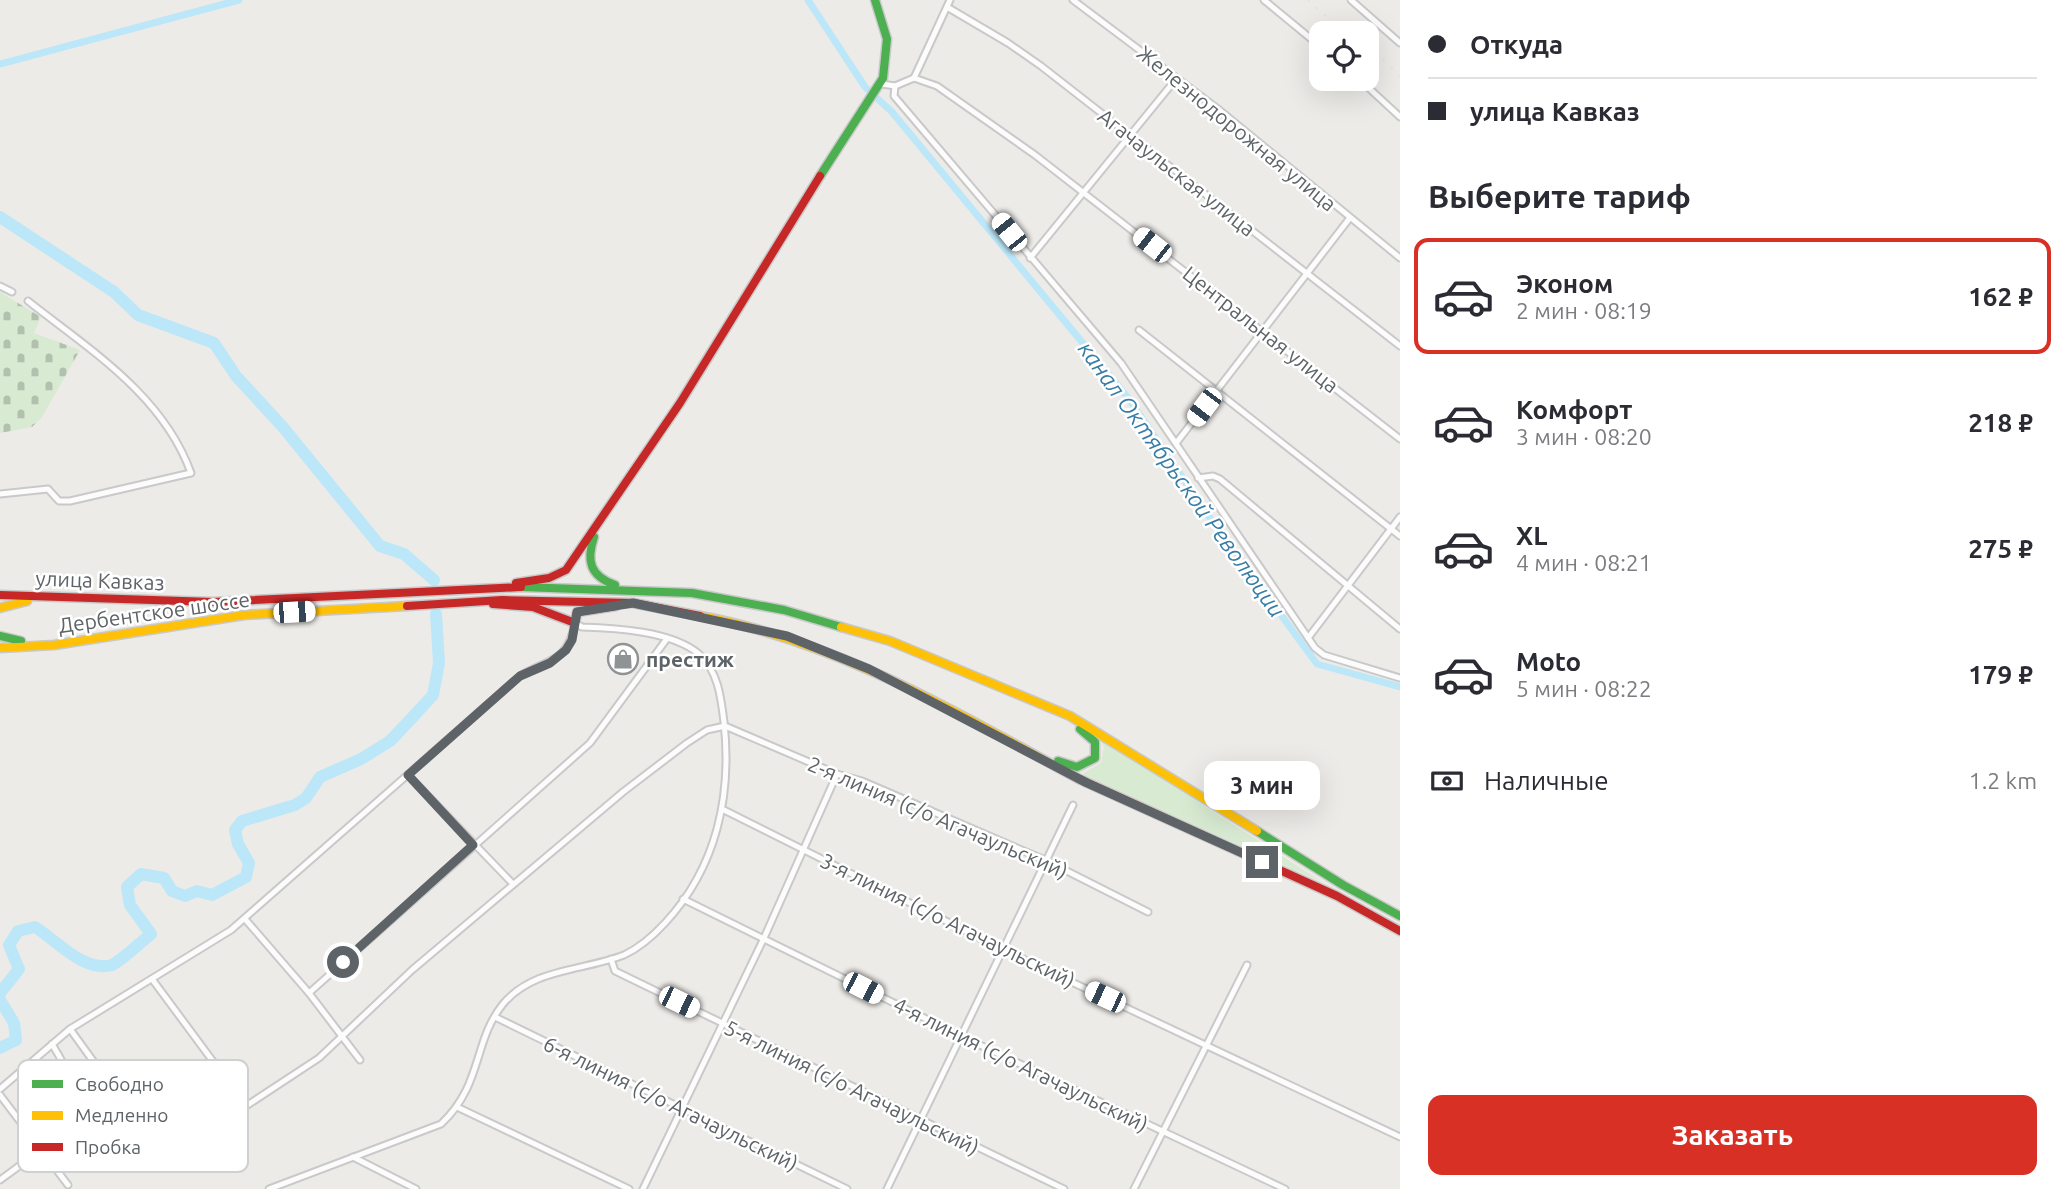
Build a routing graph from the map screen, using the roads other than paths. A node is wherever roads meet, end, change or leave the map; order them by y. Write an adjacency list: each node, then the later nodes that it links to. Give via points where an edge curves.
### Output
1 (875, 0): 11 (main road, via 890,51)
2 (950, 0): 6 (street)
3 (1073, 0): 10 (street, Железнодорожная улица)
4 (1264, 0): 7 (street)
5 (1351, 0): 8 (street)
6 (947, 7): 9 (street); 15 (street, Агачаульская улица, via 1008,43)
7 (1309, 37)
8 (1400, 43)
9 (914, 78): 12 (street); 16 (street, Центральная улица, via 937,86)
10 (1176, 79): 15 (street); 17 (street, Железнодорожная улица)
11 (882, 84): 12 (street); 33 (main road, via 867,100 695,381)
12 (895, 86): 18 (street, via 894,96)
13 (1372, 91): 14 (street)
14 (1400, 117)
15 (1131, 137): 16 (street); 20 (street, Агачаульская улица)
16 (1086, 193): 18 (street); 25 (street, Центральная улица)
17 (1349, 219): 19 (street, Железнодорожная улица); 20 (street)
18 (1030, 258): 29 (street, via 1121,363)
19 (1400, 258)
20 (1306, 274): 25 (street); 26 (street, Агачаульская улица)
21 (0, 286): 22 (street)
22 (12, 292)
23 (28, 301): 31 (street, via 153,405 180,444 191,472 70,501 60,501 48,489)
24 (1139, 330): 27 (street)
25 (1262, 331): 27 (street); 28 (street, Центральная улица)
26 (1400, 346)
27 (1217, 389): 29 (street); 34 (street)
28 (1400, 439)
29 (1177, 442): 30 (street)
30 (1198, 478): 36 (street, via 1220,479); 47 (street)
31 (0, 494)
32 (1400, 517): 34 (street)
33 (597, 528): 37 (main road, via 566,569 550,578); 38 (main road, via 587,556 591,570 602,582)
34 (1391, 529): 35 (street); 36 (street)
35 (1400, 536)
36 (1347, 586): 45 (street); 47 (street)
37 (492, 587): 38 (main road); 40 (main road, улица Кавказ, via 213,602)
38 (635, 590): 52 (main road, via 692,593 784,610 890,641)
39 (0, 595): 40 (main road, улица Кавказ)
40 (75, 596): 43 (main road, via 14,602)
41 (470, 602): 42 (main road, Дербентское шоссе); 44 (main road, via 533,607); 48 (main road, Дербентское шоссе, via 244,615)
42 (633, 603): 44 (main road, via 577,612); 54 (main road, via 787,636 849,659)
43 (0, 608)
44 (575, 623): 49 (street, via 632,629); 56 (street, via 572,640 558,658 520,676)
45 (1400, 629)
46 (0, 636): 48 (main road, via 12,641)
47 (1308, 638): 51 (street, via 1324,655)
48 (83, 639): 50 (main road, Дербентское шоссе)
49 (666, 640): 53 (street, via 696,652 708,664 716,679); 59 (street, via 590,743)
50 (0, 648)
51 (1400, 678)
52 (1011, 690): 54 (main road, via 1091,735 1095,758 1074,768); 65 (main road, via 1115,741)
53 (725, 726): 55 (street, 2-я линия (с/о Агачаульский)); 58 (street); 62 (street, via 707,730 687,743)
54 (985, 729): 67 (main road, via 1087,783 1336,896)
55 (837, 774): 60 (street); 61 (street, 2-я линия (с/о Агачаульский), via 863,781)
56 (408, 775): 59 (street); 66 (street)
57 (1073, 806): 61 (street)
58 (724, 810): 60 (street, 3-я линия (с/о Агачаульский)); 63 (street, via 714,843)
59 (473, 845): 62 (street); 73 (street)
60 (803, 849): 68 (street); 69 (street, 3-я линия (с/о Агачаульский))
61 (1046, 861): 64 (street, 2-я линия (с/о Агачаульский)); 69 (street)
62 (513, 884): 77 (street)
63 (683, 899): 68 (street, 4-я линия (с/о Агачаульский)); 70 (street, via 646,941)
64 (1148, 912)
65 (1400, 916)
66 (245, 919): 72 (street); 73 (street)
67 (1400, 931)
68 (764, 938): 75 (street); 78 (street, 4-я линия (с/о Агачаульский))
69 (1004, 950): 78 (street); 80 (street, 3-я линия (с/о Агачаульский))
70 (611, 959): 74 (street, via 541,977 504,1003); 75 (street, 5-я линия (с/о Агачаульский), via 615,971)
71 (1247, 965): 80 (street)
72 (152, 979): 76 (street); 84 (street)
73 (309, 993): 77 (street)
74 (495, 1017): 90 (street); 91 (street, 6-я линия (с/о Агачаульский))
75 (722, 1023): 91 (street); 93 (street, 5-я линия (с/о Агачаульский))
76 (70, 1029): 79 (street); 83 (street)
77 (340, 1034): 85 (street); 89 (street, via 319,1058)
78 (963, 1037): 93 (street); 94 (street, 4-я линия (с/о Агачаульский))
79 (52, 1044): 81 (street); 82 (street)
80 (1207, 1044): 94 (street); 95 (street, 3-я линия (с/о Агачаульский))
81 (34, 1060)
82 (60, 1060)
83 (92, 1060)
84 (212, 1060)
85 (360, 1060)
86 (18, 1073): 87 (street)
87 (0, 1089)
88 (0, 1095): 92 (street)
89 (248, 1105)
90 (459, 1108): 96 (street, via 419,1135); 103 (street)
91 (682, 1108): 104 (street); 105 (street, 6-я линия (с/о Агачаульский))
92 (18, 1120)
93 (921, 1121): 106 (street); 107 (street, 5-я линия (с/о Агачаульский))
94 (1162, 1132): 108 (street); 109 (street, 4-я линия (с/о Агачаульский))
95 (1400, 1137)
96 (353, 1157): 101 (street); 102 (street)
97 (18, 1166): 99 (street)
98 (58, 1172): 100 (street)
99 (0, 1180)
100 (68, 1185)
101 (269, 1189)
102 (416, 1189)
103 (629, 1189)
104 (643, 1189)
105 (846, 1189)
106 (887, 1189)
107 (1064, 1189)
108 (1133, 1189)
109 (1285, 1189)

